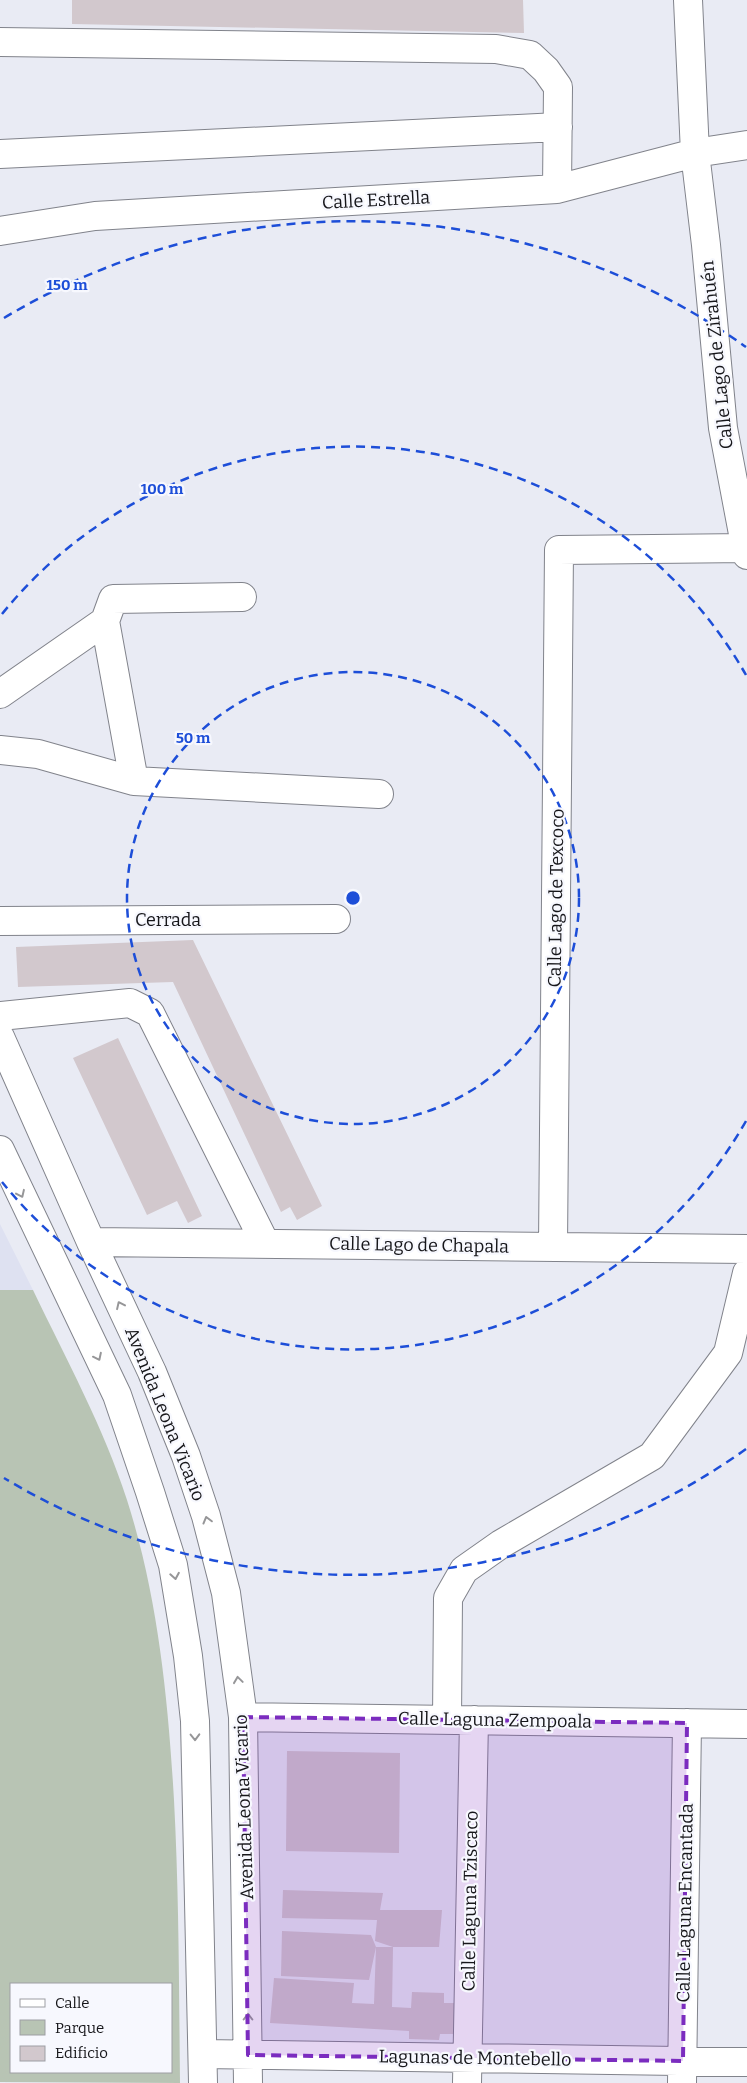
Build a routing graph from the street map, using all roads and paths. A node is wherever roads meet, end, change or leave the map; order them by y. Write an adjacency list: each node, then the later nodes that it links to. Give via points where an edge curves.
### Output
1 (688, 0): 6 (street, Calle Lago de Zirahuén)
2 (0, 42): 3 (street, via 496,49 530,55 546,70 558,86)
3 (558, 127): 5 (street); 7 (street)
4 (747, 145): 6 (street, Calle Estrella)
5 (1, 146)
6 (695, 153): 7 (street, Calle Estrella); 9 (street, Calle Lago de Zirahuén, via 723,428)
7 (557, 189): 8 (street, Calle Estrella, via 95,216)
8 (0, 231)
9 (746, 550): 23 (street, Calle Lago de Texcoco, via 559,550)
10 (242, 597): 11 (street, via 112,599)
11 (105, 621): 12 (street); 14 (street)
12 (0, 694)
13 (0, 750): 14 (street, via 38,754)
14 (134, 781): 15 (street)
15 (379, 794)
16 (336, 919): 17 (street, Cerrada)
17 (0, 921)
18 (0, 1016): 22 (street, via 130,1003 150,1013)
19 (0, 1037): 21 (street, Avenida Leona Vicario)
20 (0, 1150): 30 (street, one-way to 30, via 116,1395 173,1564 195,1721)
21 (91, 1242): 22 (street, Calle Lago de Chapala); 26 (street, Avenida Leona Vicario, one-way to 21, via 226,1593 206,1516 152,1372)
22 (266, 1243): 23 (street, Calle Lago de Chapala)
23 (553, 1246): 24 (street, Calle Lago de Chapala)
24 (747, 1249)
25 (747, 1274): 27 (street, Calle Laguna Tziscaco, via 728,1354 652,1456 501,1544 464,1570 448,1598)
26 (243, 1717): 27 (street, Calle Laguna Zempoala); 31 (street, Avenida Leona Vicario, one-way to 26)
27 (461, 1720): 28 (street, Calle Laguna Zempoala); 33 (street, Calle Laguna Tziscaco)
28 (687, 1723): 29 (street, Calle Laguna Zempoala); 34 (street, Calle Laguna Encantada)
29 (747, 1724)
30 (203, 2054): 31 (street, Lagunas de Montebello); 35 (street)
31 (248, 2055): 33 (street, Lagunas de Montebello); 36 (street, Avenida Leona Vicario)
32 (747, 2062): 34 (street, Lagunas de Montebello)
33 (467, 2070): 34 (street, Lagunas de Montebello)
34 (683, 2072)
35 (203, 2083)
36 (248, 2083)

